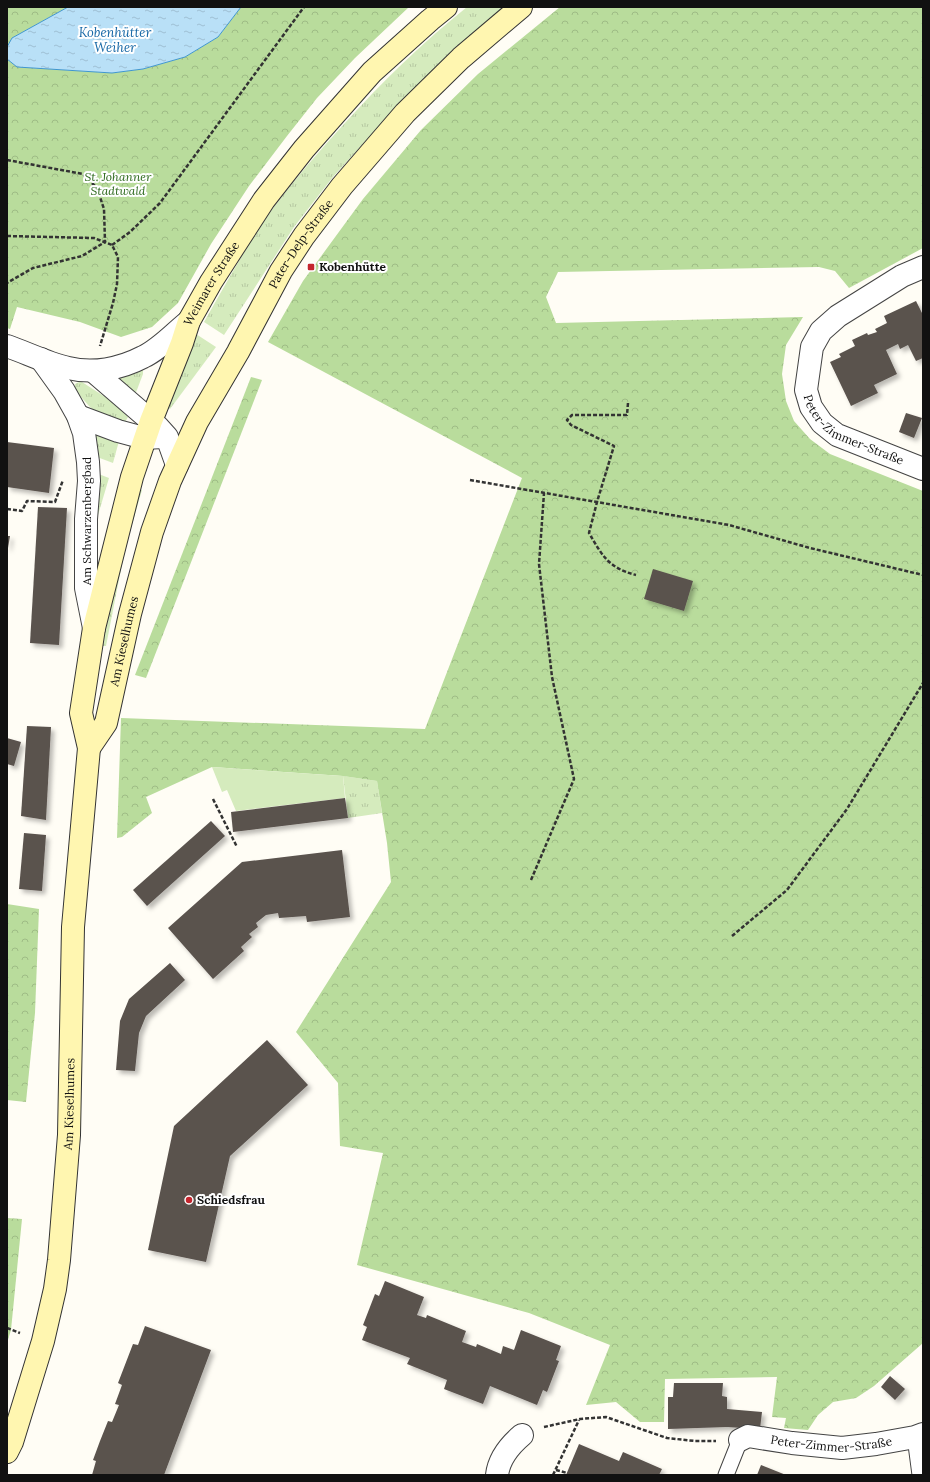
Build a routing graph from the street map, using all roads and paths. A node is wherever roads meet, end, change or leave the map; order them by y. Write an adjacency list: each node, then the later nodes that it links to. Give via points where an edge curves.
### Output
1 (304, 7): 7 (path, via 160,203)
2 (446, 7): 10 (street, Weimarer Straße, via 372,72 304,149 264,200)
3 (521, 7): 16 (street, Pater-Delp-Straße, via 461,58 405,113 342,186 281,271)
4 (7, 160): 6 (path, via 83,174 97,188 104,209)
5 (7, 236): 6 (path, via 94,238)
6 (105, 242): 7 (path); 9 (path, via 82,256 33,268)
7 (112, 246): 13 (path, via 118,257 117,284)
8 (923, 267): 20 (street, Peter-Zimmer-Straße, via 902,276 844,312 821,331 812,347 806,390 810,407 822,423 837,435)
9 (7, 283)
10 (189, 321): 13 (street, via 143,357 122,365); 17 (street, Weimarer Straße)
11 (7, 346): 12 (street)
12 (41, 359): 13 (street, via 68,368); 15 (street, Am Schwarzenbergbad)
13 (93, 371): 17 (street)
14 (628, 403): 24 (path, via 627,415 572,415 567,420 571,426 614,446)
15 (78, 416): 17 (street, via 118,431); 29 (street, Am Schwarzenbergbad, via 84,432 88,462 86,588)
16 (197, 422): 18 (street); 19 (street, Pater-Delp-Straße)
17 (148, 429): 18 (street); 29 (street, Weimarer Straße, via 128,491)
18 (167, 436): 19 (street)
19 (177, 465): 26 (street, Pater-Delp-Straße)
20 (923, 469)
21 (67, 480): 25 (path, via 63,480 54,502 27,501 22,511)
22 (470, 480): 23 (path)
23 (544, 493): 24 (path); 34 (path, via 539,564 552,677 574,779)
24 (597, 502): 27 (path, via 589,533 603,556 622,571); 28 (path, via 729,525 810,548)
25 (7, 509)
26 (152, 532): 31 (street, Am Kieselhumes, via 130,614 106,722)
27 (636, 575)
28 (923, 575)
29 (94, 628): 31 (street, Am Kieselhumes, via 81,713)
30 (923, 683): 35 (path, via 847,809 787,890)
31 (89, 748): 40 (street, Am Kieselhumes, via 73,927 69,1135 59,1260 43,1342)
32 (213, 799): 33 (path)
33 (236, 847)
34 (531, 880)
35 (732, 936)
36 (580, 1419): 37 (path, via 529,1430); 39 (path, via 606,1417 667,1438 695,1441); 41 (path)
37 (522, 1435): 43 (street, via 511,1444 499,1462)
38 (919, 1435): 39 (street, Peter-Zimmer-Straße, via 842,1448 748,1436); 46 (lane)
39 (740, 1440): 45 (lane)
40 (7, 1452)
41 (556, 1470): 42 (path); 44 (path)
42 (566, 1473)
43 (497, 1475)
44 (554, 1475)
45 (726, 1475)
46 (920, 1475)

